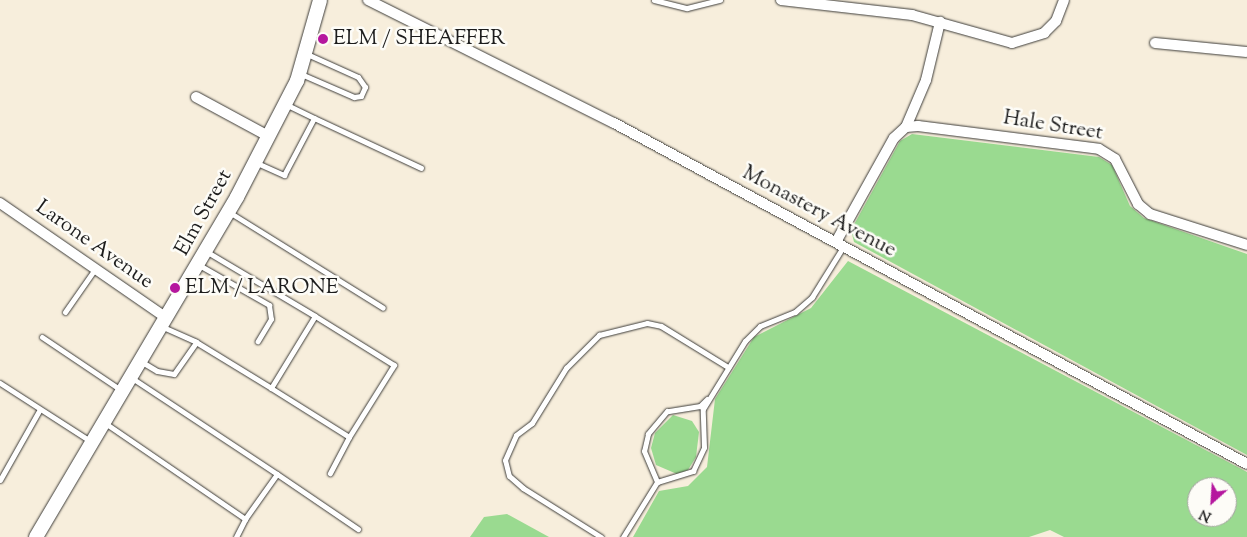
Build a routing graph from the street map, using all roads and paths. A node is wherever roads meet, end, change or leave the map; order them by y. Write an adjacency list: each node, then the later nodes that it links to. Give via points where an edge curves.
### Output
1 (320, 0): 11 (main road, Elm Street)
2 (368, 0): 22 (street, Monastery Avenue, via 584,108)
3 (654, 0): 4 (lane, via 687,8)
4 (720, 0)
5 (781, 0): 7 (street)
6 (1064, 0): 8 (street, via 1051,27 1020,42)
7 (815, 2): 8 (street)
8 (940, 22): 16 (street, via 926,80)
9 (1155, 43): 10 (street)
10 (1247, 52)
11 (308, 54): 12 (main road, Elm Street); 12 (lane, via 358,77 365,87 361,96 354,98)
12 (300, 74): 14 (main road, Elm Street)
13 (196, 96): 17 (street)
14 (285, 104): 15 (lane); 17 (main road, Elm Street)
15 (314, 118): 18 (lane, via 284,175); 19 (lane)
16 (906, 127): 22 (street, via 890,145); 23 (street, Hale Street, via 926,126 1099,149 1115,159 1138,204 1150,214)
17 (268, 136): 18 (main road, Elm Street)
18 (255, 162): 21 (main road, Elm Street)
19 (421, 168)
20 (1, 206): 26 (street, Larone Avenue)
21 (229, 212): 24 (main road, Elm Street); 27 (lane)
22 (840, 244): 35 (lane, via 812,297 794,312 755,330); 45 (street, Monastery Avenue)
23 (1247, 245)
24 (207, 252): 25 (main road, Elm Street); 29 (lane)
25 (199, 265): 30 (main road, Elm Street); 32 (lane, via 270,305 271,318)
26 (96, 269): 28 (lane); 30 (street, Larone Avenue)
27 (383, 308)
28 (66, 312)
29 (315, 316): 38 (lane); 43 (lane, via 394,365)
30 (164, 323): 33 (lane); 34 (main road, Elm Street)
31 (42, 337): 39 (lane)
32 (258, 341)
33 (196, 342): 34 (lane, via 174,374 157,372); 38 (lane)
34 (142, 361): 36 (main road, Elm Street)
35 (728, 367): 40 (lane); 54 (lane, via 661,326 647,323 599,335 566,368 532,423 516,435 506,460 509,476)
36 (132, 378): 39 (main road, Elm Street); 47 (lane)
37 (0, 383): 41 (lane)
38 (271, 388): 43 (lane)
39 (123, 392): 42 (main road, Elm Street)
40 (707, 399): 49 (lane, via 698,463 687,475); 49 (lane, via 700,406 667,411 648,434 644,451)
41 (40, 409): 44 (lane); 48 (lane)
42 (104, 423): 44 (main road, Elm Street); 50 (lane)
43 (350, 437): 46 (lane)
44 (92, 443): 52 (main road, Elm Street)
45 (1247, 464)
46 (330, 472)
47 (277, 474): 50 (lane); 51 (lane)
48 (0, 480)
49 (657, 482): 55 (lane)
50 (244, 519): 53 (lane)
51 (358, 529)
52 (36, 537)
53 (236, 537)
54 (601, 537)
55 (623, 537)

